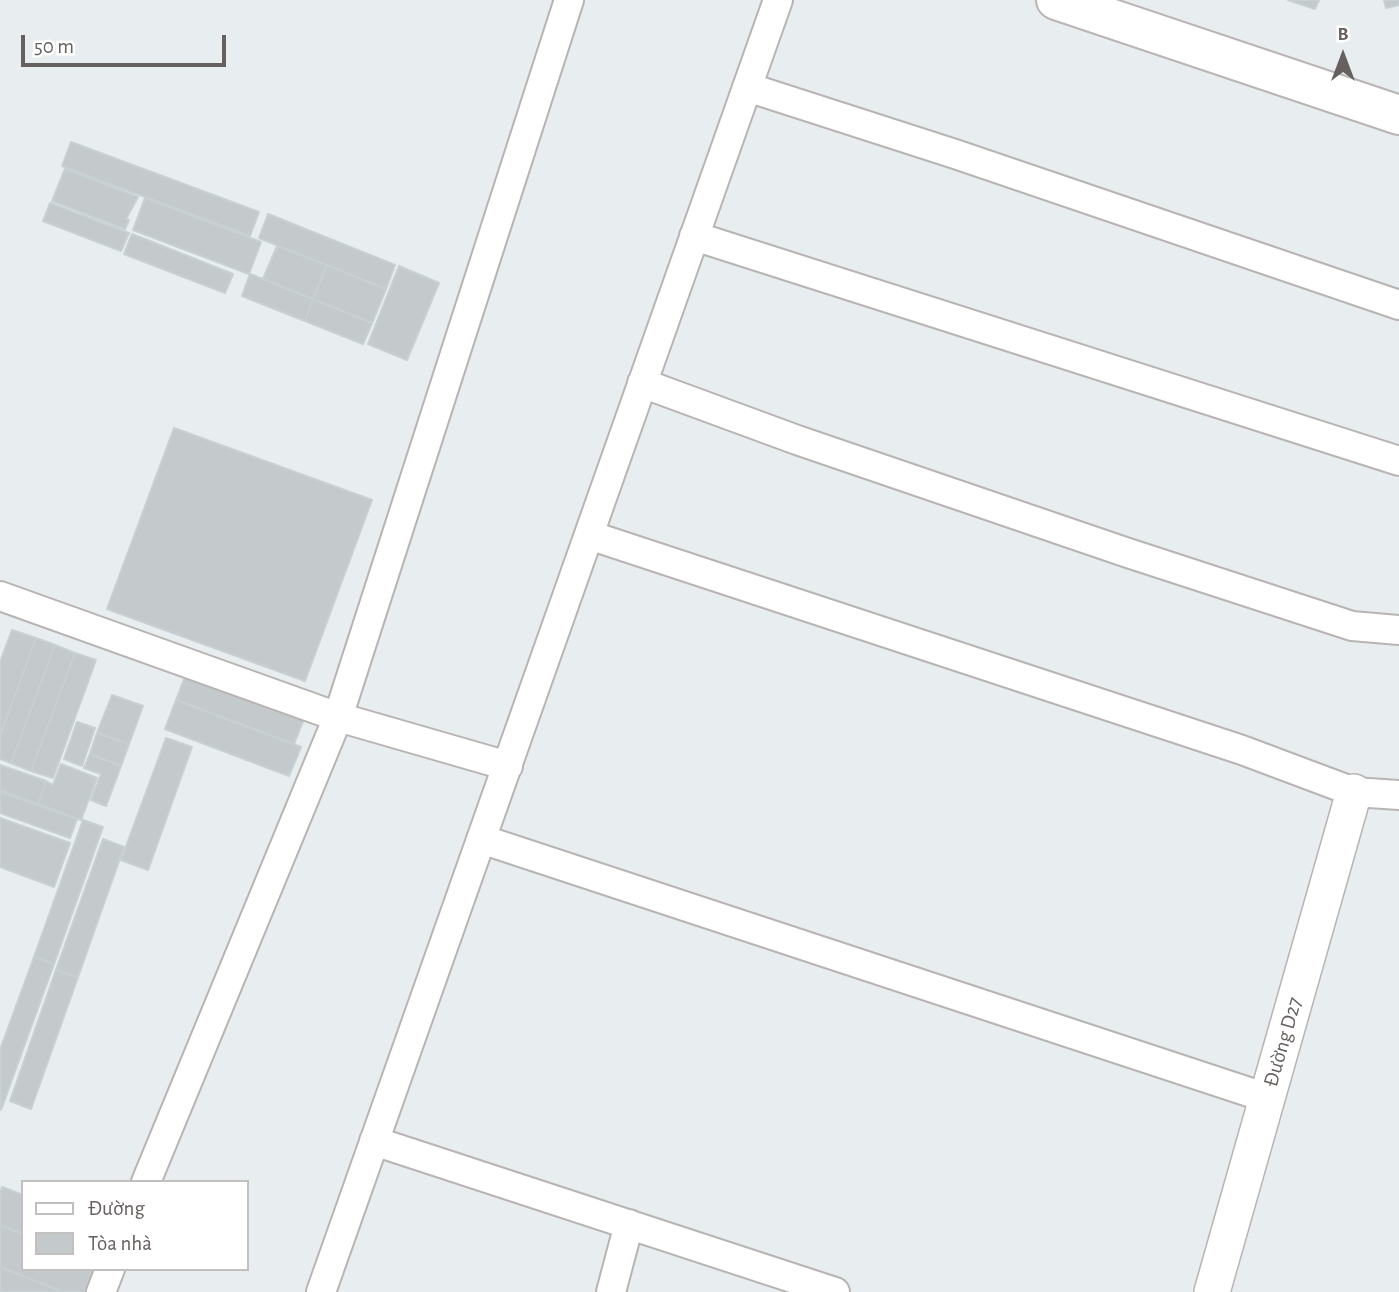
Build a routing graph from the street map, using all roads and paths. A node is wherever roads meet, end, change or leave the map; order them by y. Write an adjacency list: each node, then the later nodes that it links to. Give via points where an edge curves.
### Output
1 (569, 0): 13 (street)
2 (778, 0): 4 (street)
3 (1056, 0): 5 (main road)
4 (747, 87): 6 (street); 7 (street)
5 (1399, 115)
6 (694, 236): 8 (street); 9 (street)
7 (1399, 305)
8 (642, 383): 10 (street); 12 (street, via 1138,556 1352,626)
9 (1399, 461)
10 (589, 535): 14 (street); 15 (street, via 1242,750)
11 (0, 596): 13 (street)
12 (1399, 631)
13 (338, 717): 14 (street); 20 (street)
14 (508, 766): 17 (street)
15 (1354, 792): 16 (street); 18 (street, Đường D27)
16 (1399, 795)
17 (481, 839): 18 (street); 19 (street)
18 (1267, 1098): 27 (street, Đường D27)
19 (374, 1141): 21 (street); 24 (street)
20 (147, 1180)
21 (629, 1224): 25 (street); 26 (street)
22 (109, 1271): 23 (street)
23 (100, 1292)
24 (321, 1292)
25 (611, 1292)
26 (835, 1292)
27 (1212, 1292)

